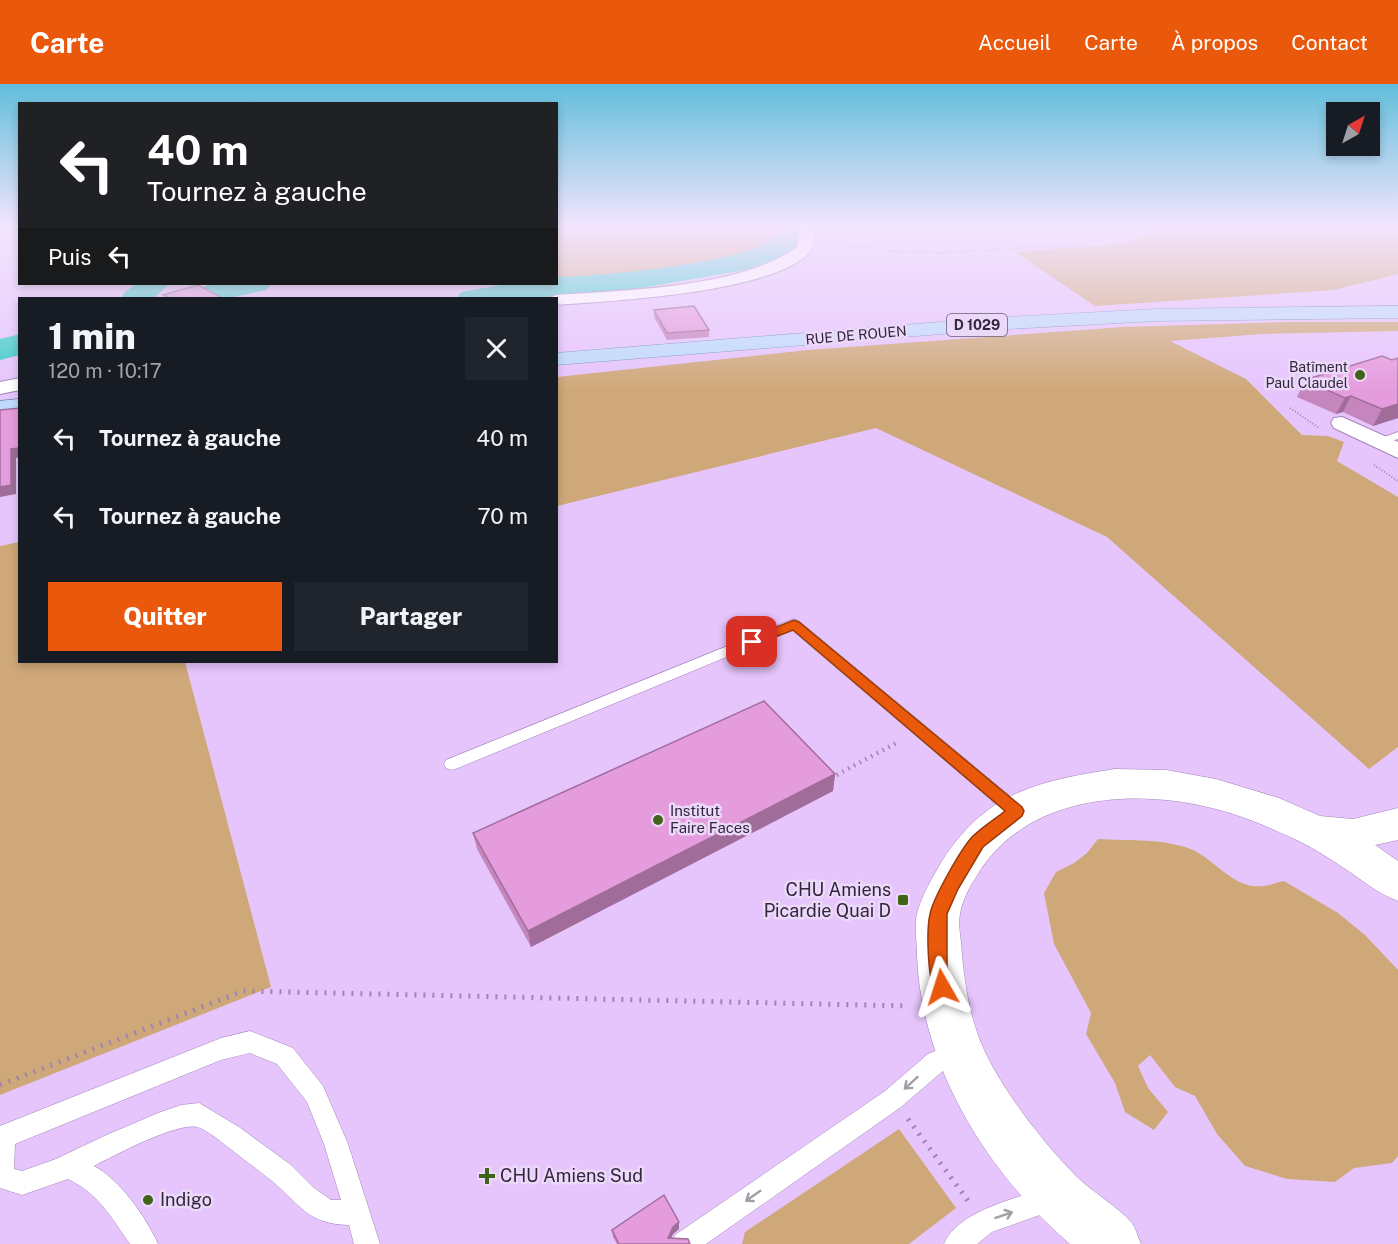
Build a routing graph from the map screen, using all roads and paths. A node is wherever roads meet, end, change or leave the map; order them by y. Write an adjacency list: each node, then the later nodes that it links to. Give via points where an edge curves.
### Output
1 (710, 282): 4 (street)
2 (203, 285): 3 (lane)
3 (172, 297)
4 (558, 300)
5 (1394, 309): 6 (main road, RUE DE ROUEN / D 1029, via 990,324)
6 (558, 359)
7 (18, 384): 8 (street)
8 (0, 388)
9 (18, 406): 10 (main road)
10 (0, 408)
11 (1342, 423): 12 (street)
12 (1392, 442)
13 (920, 730): 14 (lane, via 794,624); 15 (path); 16 (lane)
14 (452, 764)
15 (830, 779)
16 (1016, 811): 18 (street, via 1065,791 1121,783 1145,784 1211,792); 20 (street, via 977,842 938,914 938,966)
17 (1398, 824): 18 (street, via 1353,835)
18 (1316, 832): 19 (street)
19 (1398, 883)
20 (945, 1007): 21 (street); 22 (path, via 243,991)
21 (959, 1051): 23 (lane, one-way to 23, via 936,1062); 27 (street, via 983,1099 1016,1149)
22 (0, 1085)
23 (893, 1099): 29 (path); 30 (lane, one-way to 30)
24 (1, 1138): 26 (lane); 28 (lane, via 221,1048 250,1042 285,1056 315,1094)
25 (68, 1166): 26 (lane, via 22,1183); 28 (lane, via 158,1125 198,1115 231,1135 282,1174 304,1197 328,1212); 31 (lane, via 93,1178 110,1193)
26 (1, 1180)
27 (1058, 1196): 29 (lane, one-way to 27); 34 (street)
28 (358, 1213): 32 (lane)
29 (984, 1222): 33 (lane)
30 (699, 1240)
31 (145, 1244)
32 (367, 1244)
33 (957, 1244)
34 (1113, 1244)

